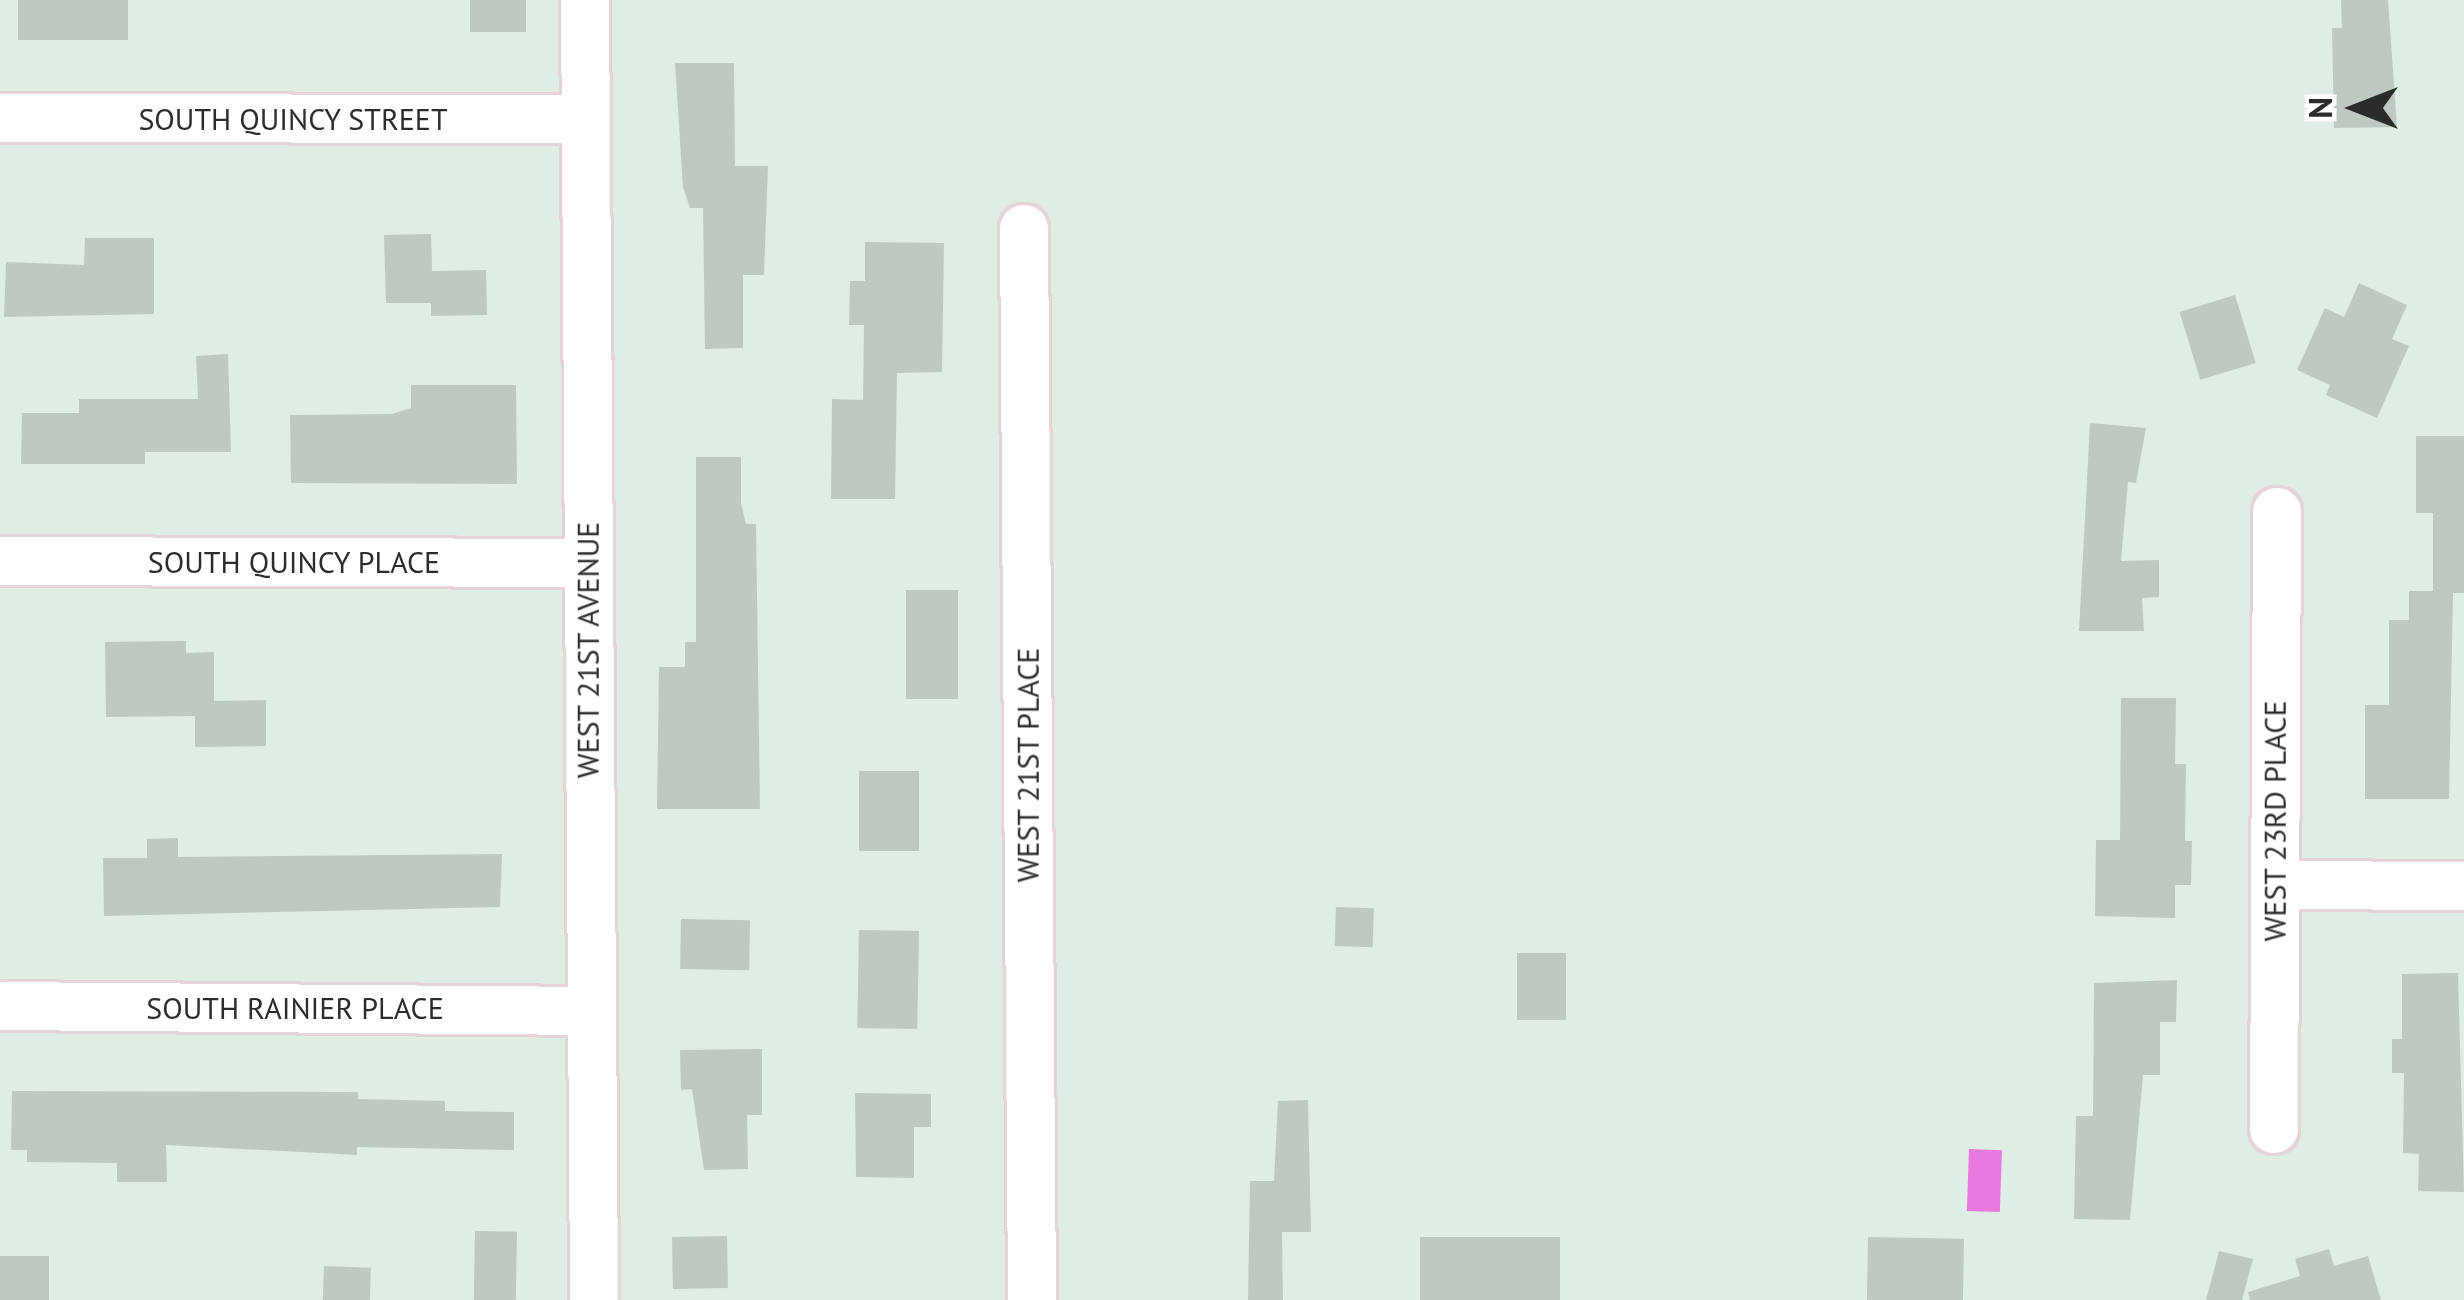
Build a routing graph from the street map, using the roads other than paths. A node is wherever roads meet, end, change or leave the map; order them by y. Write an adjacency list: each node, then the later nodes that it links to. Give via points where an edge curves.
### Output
1 (585, 0): 3 (street, WEST 21ST AVENUE)
2 (0, 118): 3 (street, SOUTH QUINCY STREET)
3 (585, 119): 7 (street, WEST 21ST AVENUE)
4 (1024, 229): 14 (street, WEST 21ST PLACE)
5 (2277, 512): 8 (street, WEST 23RD PLACE)
6 (0, 561): 7 (street, SOUTH QUINCY PLACE)
7 (588, 563): 11 (street, WEST 21ST AVENUE)
8 (2275, 885): 9 (street); 12 (street, WEST 23RD PLACE)
9 (2464, 886)
10 (0, 1006): 11 (street, SOUTH RAINIER PLACE)
11 (590, 1011): 13 (street, WEST 21ST AVENUE)
12 (2274, 1129)
13 (594, 1300)
14 (1032, 1300)

